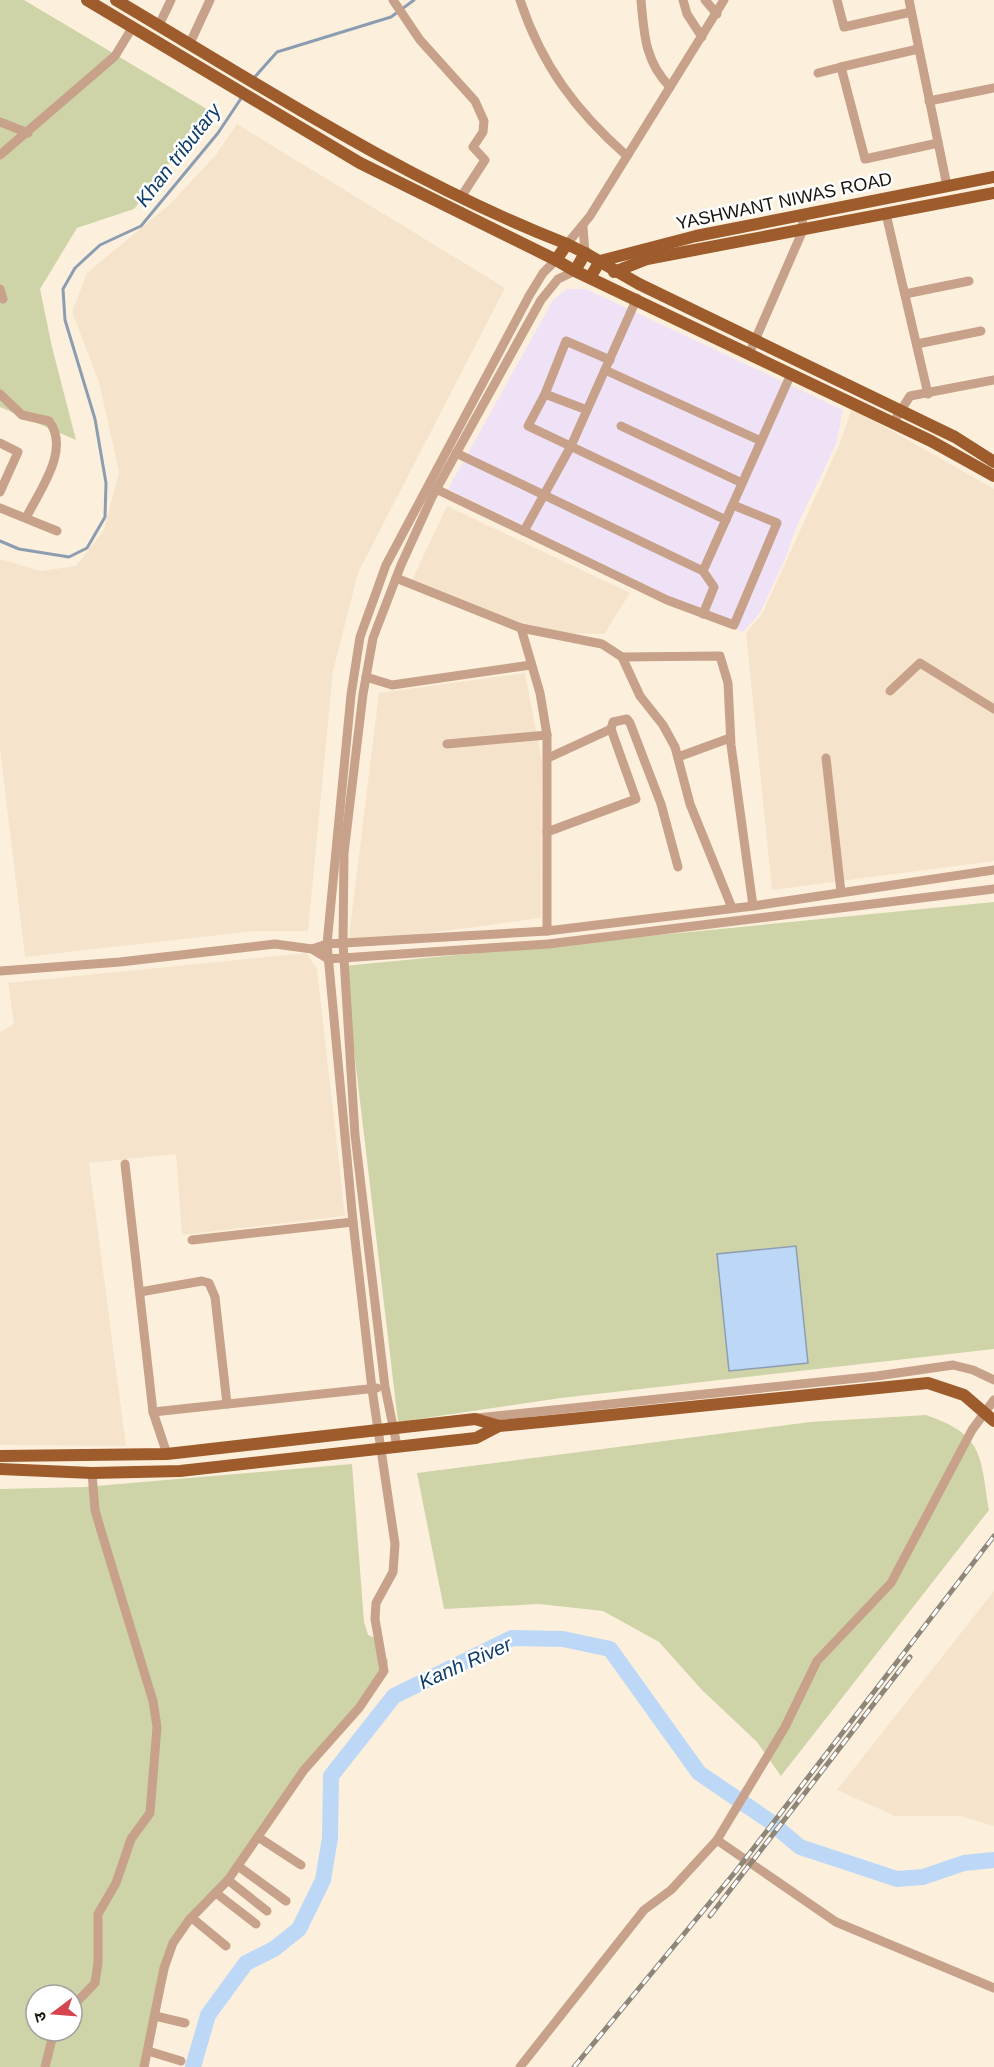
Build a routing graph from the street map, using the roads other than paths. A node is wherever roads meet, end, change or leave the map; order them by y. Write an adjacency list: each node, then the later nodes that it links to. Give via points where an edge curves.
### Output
1 (87, 0): 16 (main road)
2 (116, 0): 15 (main road)
3 (171, 0): 15 (street)
4 (210, 0): 18 (street)
5 (393, 0): 35 (street, via 406,22 475,101 484,121 483,132 473,147 485,160)
6 (520, 0): 31 (street, via 530,30 564,91)
7 (642, 0): 23 (street, via 644,37 655,72)
8 (683, 0): 17 (street)
9 (705, 0): 14 (street)
10 (723, 0): 14 (street)
11 (837, 0): 13 (street, via 844,27)
12 (909, 0): 13 (street)
13 (911, 12): 19 (street)
14 (717, 14): 17 (street)
15 (159, 25): 18 (main road)
16 (132, 28): 25 (main road); 28 (street, via 115,56)
17 (702, 37): 23 (street)
18 (190, 43): 22 (main road)
19 (918, 49): 20 (street); 26 (street)
20 (841, 67): 21 (street); 29 (street, via 865,159)
21 (818, 73)
22 (260, 86): 25 (main road); 35 (main road, via 338,133)
23 (670, 87): 31 (street)
24 (994, 88): 26 (street)
25 (251, 97): 42 (main road, via 408,189)
26 (929, 101): 29 (street)
27 (0, 122): 28 (street)
28 (28, 133): 30 (street)
29 (938, 143): 33 (street)
30 (0, 155)
31 (627, 156): 38 (street)
32 (994, 177): 33 (main road, YASHWANT NIWAS ROAD)
33 (947, 186): 37 (main road, YASHWANT NIWAS ROAD)
34 (994, 193): 36 (main road, YASHWANT NIWAS ROAD)
35 (461, 197): 40 (main road)
36 (886, 214): 39 (main road, YASHWANT NIWAS ROAD); 50 (street)
37 (802, 215): 39 (street); 43 (main road, YASHWANT NIWAS ROAD, via 696,236)
38 (583, 227): 40 (street); 41 (street)
39 (803, 230): 44 (main road, YASHWANT NIWAS ROAD, via 647,259); 54 (street)
40 (567, 244): 41 (main road); 42 (main road)
41 (585, 253): 43 (main road); 45 (main road)
42 (556, 260): 45 (main road); 86 (street, via 543,273 446,448 386,565)
43 (600, 261): 44 (main road); 46 (main road)
44 (616, 270): 48 (main road); 54 (main road)
45 (575, 271): 46 (main road); 71 (street, via 558,279 541,300)
46 (591, 276): 48 (main road)
47 (969, 281): 50 (street)
48 (605, 283): 51 (main road)
49 (0, 289): 52 (street)
50 (905, 294): 55 (street)
51 (637, 298): 56 (main road); 57 (street)
52 (3, 299)
53 (981, 331): 55 (street)
54 (755, 339): 56 (street); 64 (main road)
55 (917, 344): 63 (street)
56 (749, 354): 59 (main road)
57 (610, 360): 58 (street); 62 (street, via 566,341)
58 (605, 370): 65 (street); 68 (street)
59 (791, 374): 66 (main road); 68 (street)
60 (994, 380): 63 (street)
61 (0, 394): 80 (street, via 22,415 49,422 56,435 57,452)
62 (545, 394): 65 (street); 70 (street, via 528,426)
63 (928, 394): 64 (street, via 910,396)
64 (900, 409): 66 (street); 72 (main road)
65 (587, 410): 70 (street)
66 (893, 423): 73 (main road)
67 (621, 426): 74 (street)
68 (761, 441): 74 (street)
69 (0, 443): 76 (street, via 18,452)
70 (571, 446): 77 (street); 81 (street)
71 (456, 453): 75 (street); 77 (street)
72 (994, 462)
73 (994, 476)
74 (742, 483): 78 (street)
75 (436, 489): 83 (street); 85 (street)
76 (0, 492)
77 (545, 494): 83 (street); 84 (street)
78 (733, 505): 81 (street); 88 (street, via 777,523 734,625)
79 (0, 508): 80 (street)
80 (26, 518): 82 (street)
81 (726, 520): 84 (street)
82 (57, 531)
83 (524, 531): 88 (street)
84 (703, 571): 88 (street, via 714,587)
85 (396, 578): 87 (street); 89 (street)
86 (372, 605): 87 (street); 110 (street, via 360,637 351,695)
87 (384, 609): 92 (street, via 373,638)
88 (703, 614)
89 (521, 628): 90 (street, via 602,644); 91 (street)
90 (622, 657): 97 (street, via 720,656 728,683); 99 (street, via 640,696 663,725)
91 (531, 665): 92 (street, via 392,685); 96 (street)
92 (366, 677): 111 (street, via 344,853)
93 (890, 691): 94 (street, via 920,663)
94 (994, 710)
95 (611, 729): 100 (street); 102 (street, via 636,799); 103 (street, via 612,723 628,720 661,804)
96 (547, 735): 98 (street); 100 (street)
97 (730, 738): 99 (street); 107 (street)
98 (447, 744)
99 (678, 757): 108 (street, via 690,804)
100 (548, 758): 102 (street)
101 (826, 758): 106 (street)
102 (548, 832): 109 (street)
103 (678, 867)
104 (994, 870): 106 (street)
105 (994, 889): 113 (street, via 548,944)
106 (840, 892): 107 (street)
107 (753, 906): 108 (street)
108 (732, 908): 109 (street)
109 (547, 931): 111 (street)
110 (327, 944): 111 (street); 112 (street); 114 (street)
111 (343, 944): 113 (street)
112 (312, 949): 114 (street); 115 (street, via 256,945 120,962)
113 (344, 958): 114 (street); 121 (street, via 355,1134)
114 (328, 959): 117 (street)
115 (0, 971)
116 (125, 1164): 119 (street)
117 (352, 1222): 118 (street); 122 (street)
118 (192, 1240)
119 (140, 1292): 124 (street, via 209,1283 215,1297); 125 (street)
120 (994, 1380): 126 (street, via 952,1365)
121 (385, 1387): 122 (street); 129 (street)
122 (372, 1389): 124 (street); 130 (street)
123 (994, 1400): 138 (street, via 972,1430 891,1583 817,1661)
124 (227, 1404): 125 (street)
125 (153, 1412): 133 (street)
126 (475, 1419): 128 (main road); 129 (main road)
127 (994, 1421): 128 (main road, bridge, via 964,1395 928,1383)
128 (499, 1426): 131 (main road, via 476,1438)
129 (395, 1427): 130 (main road); 131 (street)
130 (378, 1429): 132 (street); 133 (main road)
131 (397, 1446): 132 (main road)
132 (381, 1447): 136 (main road, via 180,1472); 137 (street, via 395,1544 393,1572 376,1603 384,1671 359,1708 304,1770)
133 (167, 1454): 134 (main road)
134 (0, 1456)
135 (0, 1469): 136 (main road)
136 (92, 1473): 149 (street, via 95,1510 153,1701 157,1727 150,1813 131,1839 116,1883 98,1914 95,1983)
137 (258, 1837): 139 (street); 140 (street)
138 (717, 1840): 148 (street, via 836,1922); 157 (street, via 671,1890 644,1910)
139 (301, 1865)
140 (238, 1866): 141 (street); 143 (street)
141 (228, 1880): 142 (street); 144 (street)
142 (216, 1893): 145 (street); 146 (street)
143 (286, 1901)
144 (267, 1911)
145 (192, 1918): 147 (street); 150 (street, via 173,1943)
146 (256, 1924)
147 (225, 1946)
148 (994, 1988)
149 (84, 1994)
150 (155, 2016): 151 (street); 153 (street)
151 (185, 2023)
152 (51, 2043): 155 (street)
153 (148, 2051): 154 (street); 156 (street)
154 (181, 2061)
155 (45, 2067)
156 (144, 2067)
157 (520, 2067)

